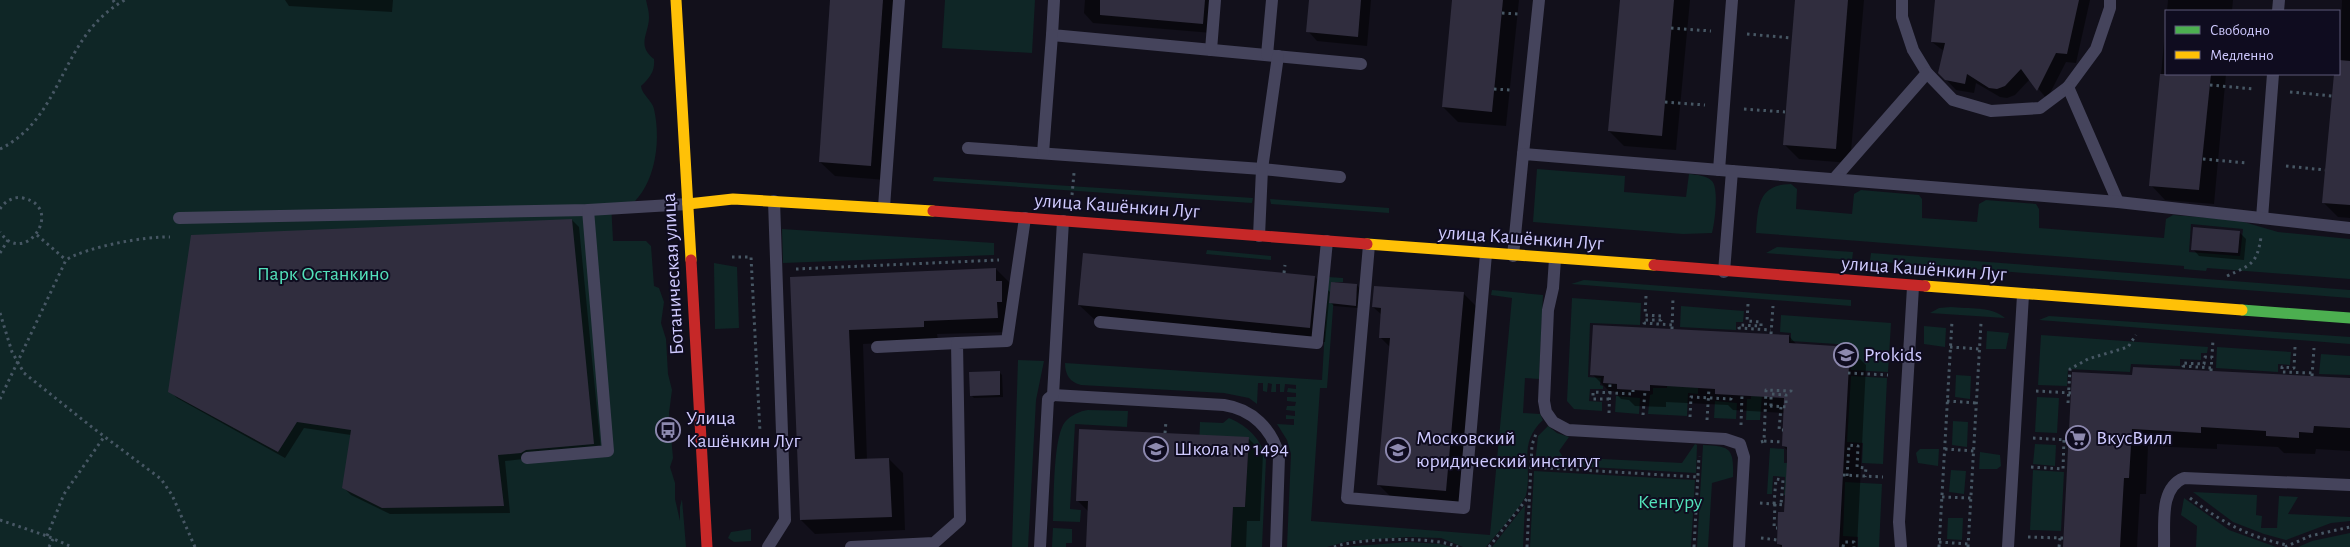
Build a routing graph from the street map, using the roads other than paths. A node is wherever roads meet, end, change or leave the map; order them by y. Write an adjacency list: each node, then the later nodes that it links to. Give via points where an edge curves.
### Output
1 (676, 0): 27 (street, Ботаническая улица)
2 (899, 0): 28 (lane)
3 (1054, 0): 10 (lane)
4 (1215, 0): 11 (lane)
5 (1272, 0): 12 (lane)
6 (1539, 0): 19 (lane)
7 (1732, 0): 21 (lane)
8 (1902, 0): 14 (lane, via 1902,17 1913,50)
9 (2110, 0): 16 (lane, via 2096,49)
10 (1052, 35): 11 (lane); 18 (lane)
11 (1211, 50): 12 (lane)
12 (1273, 56): 13 (lane); 20 (lane)
13 (1361, 64)
14 (1926, 73): 16 (lane, via 1953,100 1991,111 2040,108); 24 (lane)
15 (2273, 75): 32 (lane)
16 (2068, 87): 26 (lane)
17 (968, 148): 18 (lane)
18 (1043, 153): 20 (lane)
19 (1523, 154): 21 (lane); 39 (lane)
20 (1262, 169): 23 (lane); 35 (lane)
21 (1718, 170): 22 (lane)
22 (1732, 171): 24 (lane); 41 (lane)
23 (1340, 177)
24 (1834, 179): 26 (lane)
25 (774, 201): 27 (street, улица Кашёнкин Луг); 28 (street, улица Кашёнкин Луг); 53 (lane, via 785,520)
26 (2118, 202): 32 (lane)
27 (688, 204): 29 (lane); 52 (street, Ботаническая улица)
28 (884, 207): 31 (street, улица Кашёнкин Луг)
29 (588, 210): 30 (lane); 49 (lane, via 608,451)
30 (179, 218)
31 (1025, 218): 33 (street, улица Кашёнкин Луг); 46 (lane, via 1007,341)
32 (2262, 218): 34 (lane)
33 (1063, 221): 35 (street, улица Кашёнкин Луг); 48 (lane)
34 (2350, 228)
35 (1259, 236): 36 (street, улица Кашёнкин Луг)
36 (1327, 242): 37 (street, улица Кашёнкин Луг); 45 (lane, via 1317,344)
37 (1369, 244): 38 (street, улица Кашёнкин Луг); 38 (lane, via 1347,498 1464,508)
38 (1486, 254): 39 (street, улица Кашёнкин Луг)
39 (1513, 256): 40 (street, улица Кашёнкин Луг)
40 (1555, 259): 41 (street, улица Кашёнкин Луг); 57 (lane, via 1548,310 1544,401 1550,418 1568,430 1694,437 1740,444 1744,451)
41 (1724, 272): 42 (street, улица Кашёнкин Луг)
42 (1913, 287): 43 (street, улица Кашёнкин Луг); 58 (lane)
43 (2023, 295): 44 (street, улица Кашёнкин Луг); 59 (lane)
44 (2350, 318)
45 (1100, 322)
46 (957, 343): 47 (lane); 51 (lane, via 960,520)
47 (877, 347)
48 (1053, 395): 55 (lane, via 1048,399); 56 (lane, via 1224,404 1250,414 1270,434 1279,456)
49 (527, 458)
50 (2350, 485): 60 (lane, via 2184,478 2174,483 2167,501)
51 (934, 545): 54 (lane)
52 (707, 547)
53 (768, 547)
54 (851, 547)
55 (1040, 547)
56 (1276, 547)
57 (1739, 547)
58 (1900, 547)
59 (2008, 547)
60 (2164, 547)

